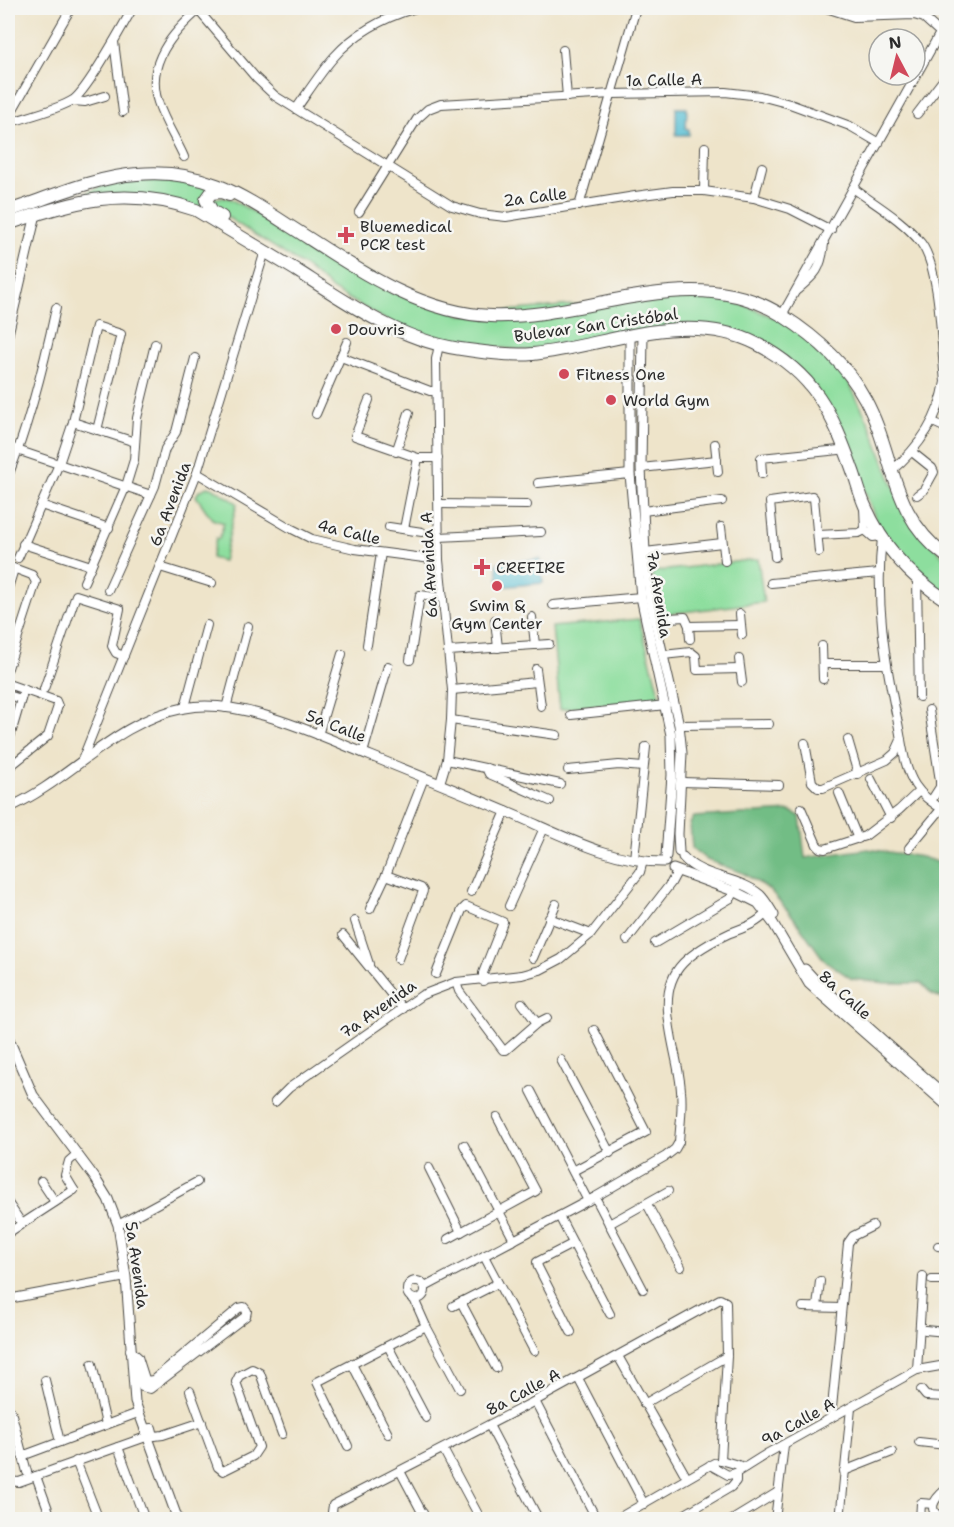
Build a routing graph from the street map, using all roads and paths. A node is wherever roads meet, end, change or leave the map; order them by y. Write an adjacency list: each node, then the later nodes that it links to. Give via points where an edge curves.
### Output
1 (71, 8): 18 (street)
2 (133, 8): 8 (street)
3 (416, 8): 15 (street, via 394,14 356,38 334,57)
4 (636, 8): 11 (street)
5 (826, 8): 7 (street, via 854,17 914,15 924,18)
6 (199, 9): 15 (street, 2a Calle, via 256,78); 22 (street, via 171,39 155,69 158,103)
7 (943, 36): 20 (street)
8 (114, 42): 14 (street); 16 (street)
9 (563, 50): 13 (street)
10 (946, 76): 17 (street)
11 (612, 94): 13 (street, 1a Calle A); 20 (street, 1a Calle A, via 725,92 760,96 820,115); 29 (street)
12 (105, 96): 14 (street, via 85,102)
13 (567, 97): 23 (street, 1a Calle A, via 441,104 428,109 417,120)
14 (73, 100): 19 (street)
15 (296, 109): 23 (street, 2a Calle)
16 (123, 112)
17 (917, 114)
18 (8, 118)
19 (8, 123)
20 (879, 143): 26 (street)
21 (705, 147): 27 (street)
22 (184, 157)
23 (386, 166): 29 (street, 2a Calle, via 452,206 480,214 506,217); 31 (street)
24 (762, 166): 28 (street)
25 (90, 184): 30 (main road, Bulevar San Cristóbal); 32 (main road, via 74,195 40,206); 36 (main road, Bulevar San Cristóbal, via 139,173 196,178 242,195)
26 (853, 188): 34 (street); 48 (street, via 902,224 931,260)
27 (704, 191): 28 (street, 2a Calle); 29 (street, 2a Calle, via 673,191)
28 (754, 198): 34 (street, 2a Calle, via 790,209)
29 (579, 206)
30 (8, 211)
31 (359, 212)
32 (36, 214): 33 (main road, Bulevar San Cristóbal); 35 (main road, Bulevar San Cristóbal, via 79,201 111,197 164,201 196,210); 40 (street)
33 (8, 224)
34 (831, 230): 39 (street, via 815,276 794,292)
35 (265, 251): 37 (main road, Bulevar San Cristóbal); 74 (street, 6a Avenida)
36 (332, 252): 37 (main road, via 230,195 215,192 208,196 207,204 212,211 305,271); 39 (main road, Bulevar San Cristóbal, via 404,293 462,313 528,315 654,294 710,291 749,300)
37 (330, 292): 44 (main road, Bulevar San Cristóbal, via 396,330)
38 (56, 308): 63 (street)
39 (782, 315): 73 (main road, Bulevar San Cristóbal, via 823,346 852,378 866,400)
40 (8, 334)
41 (636, 334): 44 (main road, Bulevar San Cristóbal, via 532,354 500,354); 50 (street, 7a Avenida); 51 (street, 7a Avenida); 56 (main road, Bulevar San Cristóbal, via 674,329 716,330 755,343 790,365 819,394)
42 (347, 342): 45 (street)
43 (155, 344): 59 (street, via 137,417)
44 (439, 345): 47 (street, 6a Avenida A)
45 (341, 357): 47 (street); 53 (street)
46 (195, 358): 80 (street, via 176,432 165,449)
47 (436, 391): 67 (street, 6a Avenida A)
48 (944, 398): 55 (street)
49 (369, 400): 64 (street, via 355,436)
50 (629, 412): 51 (street); 75 (street, 7a Avenida)
51 (641, 412): 70 (street, 7a Avenida)
52 (410, 413): 64 (street)
53 (316, 414)
54 (73, 422): 58 (street); 58 (street, via 96,326 121,334); 69 (street)
55 (933, 422): 57 (street); 65 (street)
56 (835, 426): 62 (street); 72 (main road, Bulevar San Cristóbal)
57 (946, 428)
58 (97, 430): 59 (street)
59 (135, 442): 79 (street)
60 (715, 444): 68 (street)
61 (8, 447): 63 (street)
62 (839, 450): 72 (street); 76 (street, via 761,458)
63 (18, 451): 69 (street); 77 (street)
64 (396, 452): 66 (street)
65 (912, 452): 73 (street); 81 (street, via 934,472)
66 (418, 458): 67 (street); 91 (street)
67 (438, 458): 83 (street, 6a Avenida A)
68 (717, 460): 70 (street); 71 (street)
69 (59, 464): 79 (street); 85 (street)
70 (641, 468): 87 (street, 7a Avenida)
71 (718, 472)
72 (854, 472): 84 (main road, Bulevar San Cristóbal)
73 (890, 472): 103 (main road, Bulevar San Cristóbal, via 912,520)
74 (197, 473): 102 (street, 4a Calle, via 312,539); 109 (street, 6a Avenida)
75 (630, 474): 78 (street); 118 (street, 7a Avenida)
76 (762, 474)
77 (8, 476)
78 (538, 483)
79 (126, 486): 80 (street); 90 (street)
80 (151, 495): 117 (street)
81 (917, 495)
82 (722, 501): 87 (street)
83 (439, 504): 86 (street); 96 (street, 6a Avenida A)
84 (864, 504): 92 (street); 97 (main road, Bulevar San Cristóbal)
85 (41, 505): 90 (street); 98 (street)
86 (527, 505)
87 (643, 511): 100 (street, 7a Avenida)
88 (388, 527): 91 (street)
89 (721, 527): 99 (street)
90 (109, 528): 108 (street)
91 (404, 529): 93 (street)
92 (865, 530): 95 (street); 97 (street, via 873,537)
93 (422, 532)
94 (542, 532): 96 (street)
95 (818, 535): 101 (street); 104 (street, via 814,496 771,501)
96 (439, 537): 106 (street, 6a Avenida A)
97 (881, 537): 111 (street); 112 (main road, Bulevar San Cristóbal)
98 (23, 543): 105 (street); 108 (street)
99 (722, 543): 100 (street); 107 (street)
100 (645, 552): 124 (street, 7a Avenida)
101 (819, 552)
102 (381, 554): 106 (street, 4a Calle); 133 (street)
103 (946, 556)
104 (775, 557)
105 (18, 558)
106 (439, 560): 119 (street, 6a Avenida A)
107 (725, 561)
108 (91, 566): 113 (street)
109 (160, 567): 114 (street); 140 (street, 6a Avenida)
110 (11, 568): 116 (street); 146 (street, via 35,578 36,582)
111 (879, 573): 115 (street); 144 (street)
112 (917, 579): 120 (main road, Bulevar San Cristóbal); 157 (street)
113 (84, 582)
114 (212, 583)
115 (771, 583)
116 (8, 588)
117 (108, 590)
118 (641, 597): 121 (street); 159 (street, 7a Avenida)
119 (443, 598): 137 (street, 6a Avenida A); 142 (street, via 420,595)
120 (946, 600)
121 (553, 605)
122 (741, 614): 126 (street)
123 (532, 617): 134 (street)
124 (654, 619): 129 (street, via 683,616); 139 (street, 7a Avenida)
125 (495, 620): 136 (street)
126 (740, 624): 129 (street); 130 (street)
127 (207, 625): 161 (street)
128 (248, 626): 162 (street)
129 (688, 626): 131 (street)
130 (742, 635)
131 (690, 639)
132 (549, 644): 134 (street)
133 (367, 645)
134 (535, 645): 136 (street)
135 (822, 646): 143 (street)
136 (498, 648): 137 (street)
137 (449, 651): 155 (street, 6a Avenida A)
138 (342, 654): 168 (street)
139 (663, 655): 148 (street, via 691,652 696,656 697,670); 166 (street, 7a Avenida)
140 (124, 656): 154 (street, via 112,646 120,609 76,595); 176 (street, 6a Avenida)
141 (739, 659): 148 (street)
142 (410, 660)
143 (823, 664): 144 (street); 149 (street)
144 (886, 664): 170 (street)
145 (388, 666): 175 (street)
146 (8, 668)
147 (536, 669): 150 (street)
148 (740, 669): 151 (street)
149 (823, 679)
150 (537, 682): 155 (street); 160 (street)
151 (742, 682)
152 (8, 684): 153 (street)
153 (24, 689): 158 (street); 179 (street, via 56,701 58,706 48,736)
154 (44, 689)
155 (452, 690): 165 (street, 6a Avenida A)
156 (8, 695): 158 (street)
157 (919, 697)
158 (21, 699): 173 (street)
159 (666, 705): 164 (street); 202 (street, 7a Avenida, via 672,752)
160 (541, 706)
161 (185, 708): 162 (street, 5a Calle); 176 (street, 5a Calle, via 141,722)
162 (226, 708): 168 (street, 5a Calle, via 269,717)
163 (930, 710): 192 (street, via 940,781)
164 (571, 715)
165 (451, 720): 169 (street); 177 (street, 6a Avenida A)
166 (679, 724): 167 (street); 185 (street, 7a Avenida)
167 (769, 724)
168 (318, 735): 175 (street, 5a Calle)
169 (557, 735)
170 (901, 739): 182 (street, via 887,760); 189 (street, via 910,776)
171 (848, 740): 182 (street)
172 (805, 743): 182 (street, via 814,786 823,788)
173 (8, 744)
174 (646, 747): 178 (street)
175 (363, 753): 183 (street, 5a Calle)
176 (82, 760): 193 (street, 5a Calle, via 47,788)
177 (447, 760): 180 (street); 186 (street, 6a Avenida A)
178 (643, 767): 181 (street); 203 (street)
179 (8, 768)
180 (486, 768): 187 (street); 191 (street, via 489,774)
181 (568, 770)
182 (858, 774)
183 (424, 778): 186 (street, 5a Calle); 205 (street)
184 (871, 779): 197 (street)
185 (682, 782): 188 (street); 201 (street, 7a Avenida, via 678,834)
186 (440, 783): 196 (street, 5a Calle)
187 (560, 784)
188 (779, 785)
189 (919, 791): 192 (street); 197 (street)
190 (839, 793): 199 (street)
191 (550, 801)
192 (931, 801): 195 (street)
193 (8, 808)
194 (801, 808): 199 (street, via 820,848)
195 (944, 810): 200 (street)
196 (506, 811): 198 (street, 5a Calle); 208 (street)
197 (891, 818): 199 (street)
198 (544, 828): 203 (street, 5a Calle, via 612,855); 210 (street)
199 (858, 839)
200 (909, 848)
201 (681, 855): 202 (street, via 673,851); 204 (street, via 681,866); 206 (street, 8a Calle, via 694,867)
202 (665, 859): 203 (street, 5a Calle); 204 (street)
203 (639, 860): 216 (street, 7a Avenida, via 640,873)
204 (675, 871): 206 (street, 8a Calle); 218 (street, via 671,883)
205 (386, 875): 211 (street); 221 (street, via 423,891)
206 (737, 888): 207 (street, 8a Calle); 212 (street, 8a Calle); 219 (street, via 731,898)
207 (751, 889): 212 (street); 215 (street, 8a Calle, via 763,898)
208 (471, 892)
209 (556, 904): 213 (street)
210 (509, 906)
211 (370, 909)
212 (766, 913): 215 (street, 8a Calle); 247 (street, via 694,954 671,979 667,1006 681,1090 679,1142 666,1156)
213 (549, 918): 216 (street); 220 (street)
214 (355, 921): 223 (street)
215 (775, 922): 222 (street, 8a Calle)
216 (591, 934): 225 (street, 7a Avenida, via 561,959 540,970)
217 (344, 935): 223 (street)
218 (627, 940)
219 (655, 943)
220 (533, 958)
221 (398, 959)
222 (802, 970): 235 (street, 8a Calle); 237 (street, 8a Calle, via 812,987)
223 (372, 971): 228 (street)
224 (436, 974): 225 (street, via 466,906 503,922)
225 (483, 981): 226 (street, 7a Avenida)
226 (456, 982): 228 (street, 7a Avenida, via 422,994); 230 (street, via 500,1048 506,1050)
227 (522, 1003): 230 (street)
228 (403, 1010): 236 (street, 7a Avenida, via 289,1088)
229 (547, 1018): 230 (street)
230 (537, 1023)
231 (594, 1030): 240 (street, via 646,1132)
232 (8, 1037): 241 (street, 5a Avenida, via 33,1095)
233 (561, 1060): 240 (street)
234 (531, 1091): 243 (street)
235 (946, 1096)
236 (275, 1102)
237 (946, 1106)
238 (497, 1117): 251 (street, via 536,1191)
239 (464, 1145): 251 (street)
240 (610, 1153): 243 (street)
241 (77, 1154): 248 (street, via 69,1161 65,1175 74,1190); 255 (street, 5a Avenida, via 108,1199)
242 (429, 1168): 257 (street)
243 (573, 1172): 247 (street)
244 (41, 1181): 248 (street)
245 (197, 1182): 255 (street)
246 (668, 1191): 250 (street)
247 (592, 1199): 252 (street); 254 (street)
248 (55, 1202): 253 (street)
249 (8, 1203): 253 (street)
250 (647, 1204): 254 (street); 263 (street)
251 (498, 1211): 257 (street); 260 (street)
252 (559, 1216): 260 (street); 261 (street)
253 (22, 1224): 258 (street)
254 (609, 1224): 271 (street)
255 (118, 1225): 265 (street, 5a Avenida)
256 (873, 1226): 278 (street, via 850,1238)
257 (461, 1232): 259 (street)
258 (8, 1233)
259 (448, 1239)
260 (514, 1240): 262 (street)
261 (572, 1244): 279 (street); 282 (street, via 537,1262)
262 (484, 1256): 269 (street); 270 (street)
263 (681, 1267)
264 (923, 1276): 293 (street)
265 (126, 1277): 272 (street); 285 (street, 5a Avenida)
266 (932, 1280): 267 (street)
267 (946, 1280)
268 (820, 1281): 277 (street)
269 (498, 1283): 274 (street); 286 (street)
270 (425, 1287): 273 (street, via 423,1296); 273 (street, via 417,1280 408,1285 406,1292)
271 (642, 1288)
272 (8, 1299)
273 (414, 1299): 280 (street)
274 (461, 1302): 275 (street); 292 (street)
275 (453, 1306)
276 (803, 1307): 277 (street)
277 (818, 1307): 278 (street)
278 (841, 1308): 306 (street)
279 (610, 1314)
280 (426, 1326): 284 (street); 296 (street)
281 (925, 1330): 283 (street)
282 (571, 1332)
283 (946, 1332)
284 (388, 1346): 290 (street); 305 (street)
285 (130, 1350): 285 (street, via 138,1357 146,1381 153,1380 240,1308 248,1311 150,1389 142,1387); 304 (street, 5a Avenida)
286 (534, 1351)
287 (618, 1356): 288 (street, 8a Calle A, via 723,1299); 294 (street, 8a Calle A); 301 (street)
288 (727, 1356): 301 (street); 322 (street)
289 (92, 1364): 308 (street)
290 (352, 1364): 312 (street); 317 (street, via 317,1382)
291 (946, 1365): 293 (street, 9a Calle A)
292 (496, 1368)
293 (917, 1370): 302 (street, 9a Calle A)
294 (578, 1378): 300 (street, 8a Calle A); 335 (street)
295 (45, 1380): 313 (street)
296 (460, 1389)
297 (921, 1390): 299 (street, via 926,1396)
298 (190, 1391): 307 (street)
299 (946, 1397)
300 (535, 1401): 309 (street, 8a Calle A); 347 (street)
301 (644, 1404): 331 (street)
302 (850, 1408): 306 (street, 9a Calle A); 327 (street)
303 (10, 1411): 321 (street)
304 (138, 1413): 308 (street); 310 (street, 5a Avenida)
305 (426, 1418)
306 (831, 1418): 315 (street, 9a Calle A)
307 (202, 1422): 310 (street); 311 (street, via 218,1467 223,1471 257,1453 259,1447 236,1382 239,1376 255,1369 260,1373)
308 (106, 1424): 313 (street)
309 (489, 1425): 319 (street, 8a Calle A); 346 (street)
310 (148, 1434): 318 (street); 342 (street, 5a Avenida)
311 (282, 1434)
312 (388, 1434)
313 (60, 1442): 321 (street)
314 (919, 1443): 316 (street)
315 (784, 1445): 325 (street, 9a Calle A); 334 (street)
316 (946, 1445)
317 (348, 1446)
318 (118, 1447): 323 (street); 341 (street)
319 (443, 1449): 326 (street, 8a Calle A); 345 (street)
320 (892, 1452): 327 (street)
321 (22, 1456): 328 (street)
322 (721, 1460): 324 (street); 325 (street)
323 (76, 1461): 330 (street); 340 (street)
324 (710, 1465): 329 (street, via 728,1474); 331 (street)
325 (745, 1467): 329 (street, 9a Calle A)
326 (400, 1471): 337 (street); 343 (street, 8a Calle A, via 333,1505)
327 (844, 1471): 352 (street)
328 (27, 1472)
329 (736, 1473): 349 (street, 9a Calle A, via 731,1487)
330 (36, 1476): 332 (street); 339 (street)
331 (687, 1478): 335 (street)
332 (8, 1481)
333 (946, 1489): 336 (street)
334 (778, 1492): 350 (street); 351 (street)
335 (644, 1504): 348 (street)
336 (933, 1504): 338 (street, via 940,1517); 353 (street, via 921,1503)
337 (424, 1516): 344 (street)
338 (946, 1519)
339 (52, 1520)
340 (99, 1520)
341 (145, 1520)
342 (178, 1520)
343 (336, 1520)
344 (411, 1520)
345 (481, 1520)
346 (539, 1520)
347 (597, 1520)
348 (615, 1520)
349 (675, 1520)
350 (732, 1520)
351 (775, 1520)
352 (840, 1520)
353 (920, 1520)

